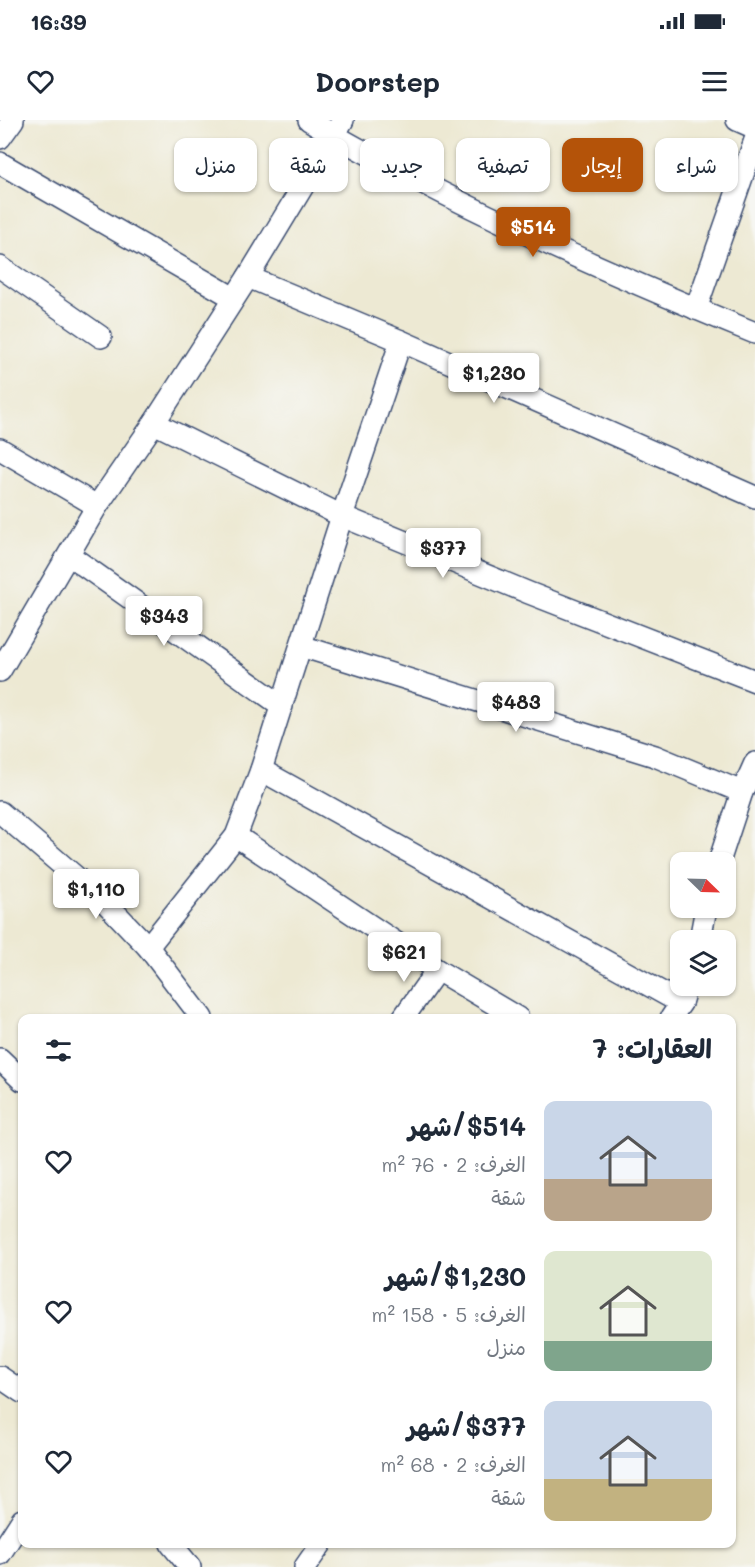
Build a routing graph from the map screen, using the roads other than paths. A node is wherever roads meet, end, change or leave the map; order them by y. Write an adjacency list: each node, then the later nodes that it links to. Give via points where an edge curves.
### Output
1 (13, 120): 6 (street)
2 (309, 120): 4 (street)
3 (738, 120): 5 (street)
4 (338, 128): 10 (street); 12 (street, via 483,214)
5 (755, 128)
6 (0, 138)
7 (755, 140): 12 (street)
8 (0, 163): 11 (street)
9 (0, 267): 14 (street)
10 (248, 277): 11 (street); 15 (street)
11 (234, 298): 16 (street)
12 (696, 309): 13 (street)
13 (755, 333)
14 (101, 337)
15 (401, 341): 18 (street); 20 (street)
16 (154, 423): 19 (street); 20 (street)
17 (0, 449): 19 (street)
18 (755, 497)
19 (97, 506): 21 (street)
20 (342, 516): 22 (street); 24 (street)
21 (69, 555): 23 (street); 25 (street)
22 (301, 646): 25 (street); 28 (street, via 656,756)
23 (0, 671)
24 (755, 681)
25 (282, 706): 27 (street)
26 (755, 763): 28 (street)
27 (261, 770): 30 (street); 34 (street)
28 (742, 792): 31 (street)
29 (0, 812): 32 (street, via 105,902)
30 (236, 836): 32 (street); 33 (street)
31 (722, 852)
32 (148, 947): 35 (street)
33 (437, 970): 36 (street); 37 (street)
34 (680, 1002)
35 (199, 1014)
36 (406, 1014)
37 (511, 1014)
38 (0, 1059): 39 (street)
39 (18, 1076)
40 (0, 1377): 41 (street)
41 (18, 1389)
42 (18, 1526): 45 (street)
43 (174, 1548): 46 (street)
44 (318, 1548): 47 (street)
45 (0, 1554)
46 (190, 1567)
47 (305, 1567)

